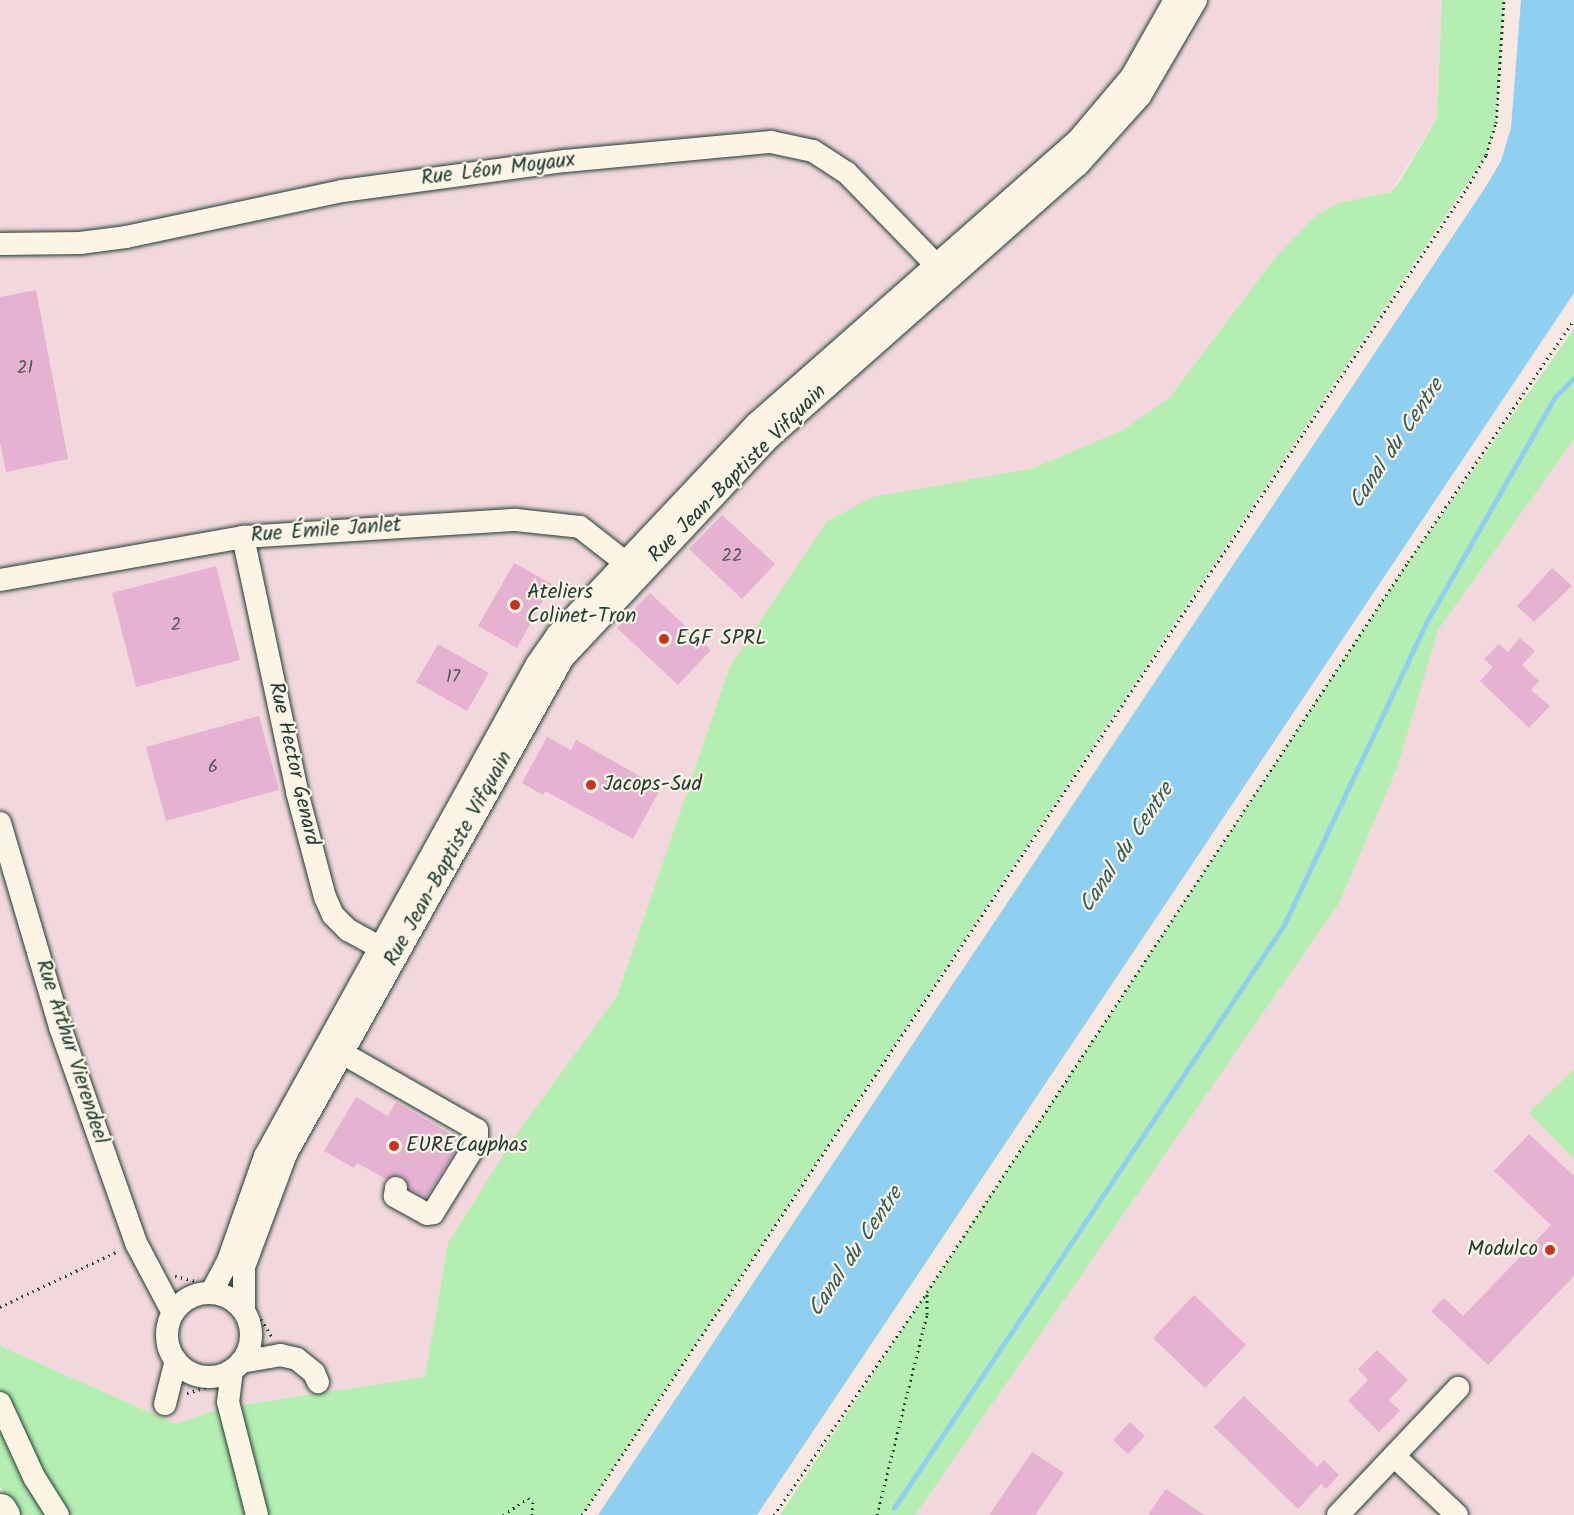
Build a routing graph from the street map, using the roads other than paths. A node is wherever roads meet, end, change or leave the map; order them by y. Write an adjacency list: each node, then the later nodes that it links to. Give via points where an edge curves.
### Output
1 (1175, 0): 4 (street, Rue Jean-Baptiste Vifquain, via 1148,50 1110,105)
2 (1196, 0): 4 (street, Rue Jean-Baptiste Vifquain, via 1163,62 1111,131 1078,165)
3 (0, 244): 4 (street, Rue Léon Moyaux, via 80,243 342,191 565,161 771,142 813,151 830,160 862,186)
4 (942, 272): 6 (street, Rue Jean-Baptiste Vifquain)
5 (243, 537): 6 (street, Rue Émile Janlet, via 516,520 580,527); 7 (street, Rue Émile Janlet); 9 (street, Rue Hector Genard, via 297,792 325,897 333,915 348,930)
6 (632, 567): 9 (street, Rue Jean-Baptiste Vifquain, via 549,679)
7 (0, 580)
8 (0, 823): 12 (street, Rue Arthur Vierendeel, via 60,1026 136,1243)
9 (388, 952): 10 (street, Rue Jean-Baptiste Vifquain); 13 (street, Rue Jean-Baptiste Vifquain, via 265,1156 228,1260)
10 (342, 1053): 11 (street, via 477,1130 477,1142 433,1213 427,1214 395,1196); 15 (street, Rue Jean-Baptiste Vifquain, via 277,1176 244,1267)
11 (396, 1188)
12 (156, 1275): 13 (street); 14 (street, Rue Arthur Vierendeel)
13 (204, 1294): 14 (street, Rue Jean-Baptiste Vifquain); 15 (street, via 224,1295)
14 (173, 1313): 17 (street, via 167,1337)
15 (251, 1316): 16 (street); 18 (street, Rue Jean-Baptiste Vifquain, via 251,1337)
16 (280, 1355): 18 (street); 20 (street, via 306,1364)
17 (176, 1360): 19 (street); 19 (street, via 168,1400)
18 (237, 1366): 19 (street, via 208,1377); 27 (street, Rue Jean-Baptiste Vifquain, via 228,1402)
19 (196, 1374)
20 (318, 1382)
21 (1458, 1388): 23 (street)
22 (0, 1403): 26 (street, via 33,1477)
23 (1394, 1456): 28 (street); 29 (street)
24 (0, 1510): 25 (highway)
25 (3, 1515)
26 (58, 1515)
27 (257, 1515)
28 (1338, 1515)
29 (1457, 1515)

